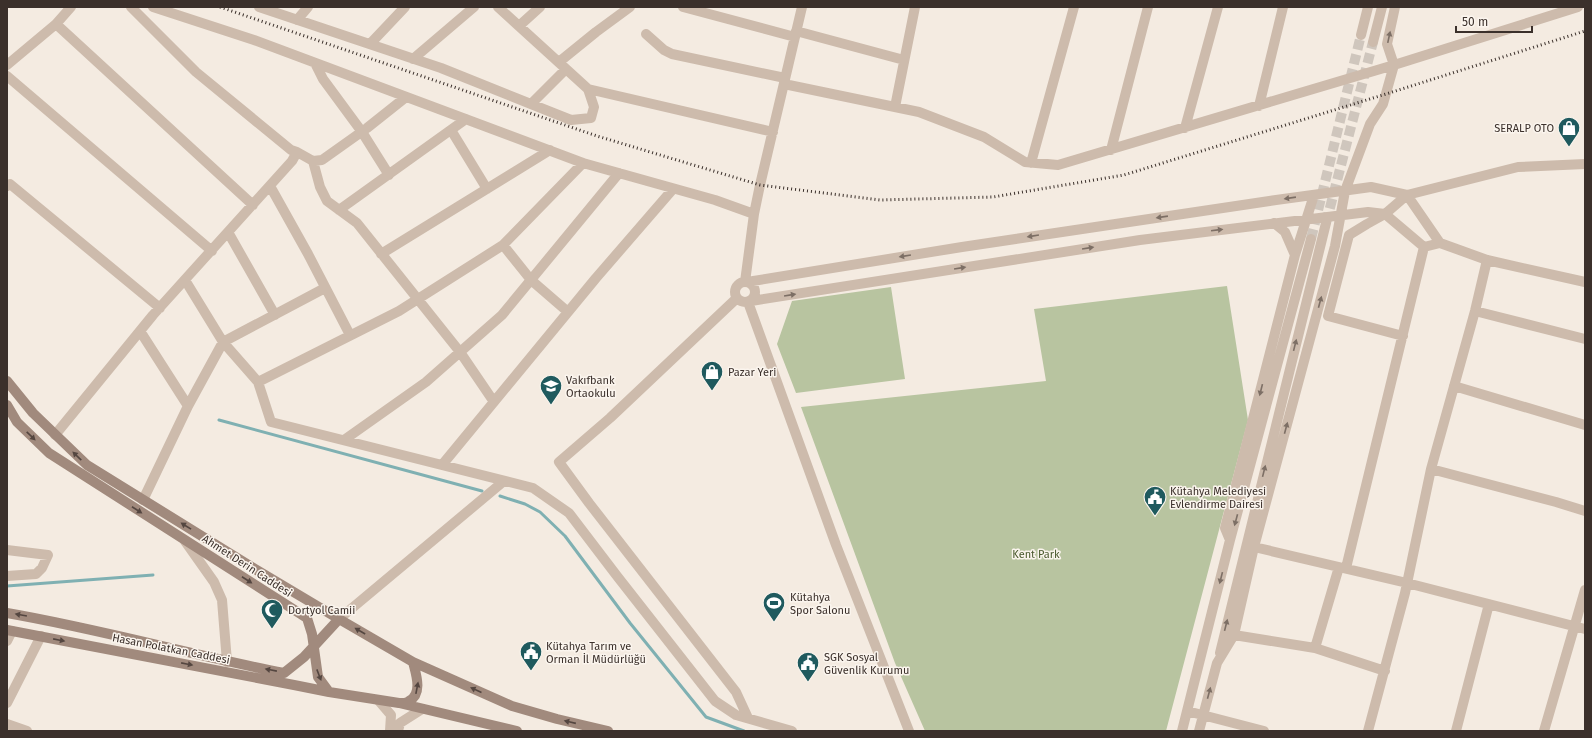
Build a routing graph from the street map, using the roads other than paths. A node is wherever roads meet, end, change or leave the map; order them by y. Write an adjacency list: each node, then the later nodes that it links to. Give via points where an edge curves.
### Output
1 (71, 7): 23 (street)
2 (131, 7): 50 (street, via 196,72 291,150)
3 (153, 7): 32 (street, via 254,40)
4 (260, 7): 22 (street)
5 (308, 7): 22 (street)
6 (405, 7): 29 (street)
7 (474, 7): 30 (street)
8 (498, 7): 24 (street)
9 (540, 7): 24 (street)
10 (630, 7): 34 (street, via 596,32)
11 (683, 7): 26 (street)
12 (802, 7): 26 (street)
13 (915, 7): 31 (street)
14 (1074, 7): 53 (street)
15 (1148, 7): 49 (street)
16 (1218, 7): 44 (street)
17 (1283, 7): 41 (street)
18 (1368, 7): 27 (street)
19 (1382, 7): 28 (street)
20 (1395, 7): 35 (street, one-way to 20, via 1387,44)
21 (1578, 7): 35 (street)
22 (297, 20): 29 (street)
23 (56, 24): 33 (street); 64 (street)
24 (519, 26): 34 (street)
25 (646, 34): 37 (street, via 672,54)
26 (796, 34): 31 (street); 37 (street)
27 (1362, 35)
28 (1373, 42)
29 (370, 44): 30 (street)
30 (413, 59): 40 (street)
31 (904, 60): 42 (street)
32 (314, 63): 39 (street); 46 (street)
33 (7, 65)
34 (562, 66): 38 (street); 40 (street)
35 (1394, 66): 41 (street); 61 (street, via 1384,104 1370,124)
36 (7, 76): 77 (street)
37 (785, 81): 42 (street); 47 (street)
38 (588, 89): 40 (street, via 594,107 591,118 571,120); 47 (street)
39 (406, 97): 43 (street); 46 (street)
40 (531, 104)
41 (1259, 106): 44 (street)
42 (895, 107): 53 (street, via 919,112 984,137 1025,162)
43 (466, 119): 45 (street); 48 (street)
44 (1185, 128): 49 (street)
45 (451, 130): 56 (street); 59 (street)
46 (362, 132): 51 (street, via 322,160); 56 (street)
47 (773, 132): 66 (street)
48 (550, 150): 52 (street); 59 (street)
49 (1111, 150): 53 (street, via 1058,165)
50 (297, 152): 51 (street); 58 (street)
51 (313, 161): 65 (street, via 327,201)
52 (583, 163): 55 (street); 75 (street)
53 (1031, 163)
54 (1585, 164): 63 (street, via 1518,168)
55 (619, 173): 60 (street); 82 (street)
56 (389, 175): 65 (street)
57 (7, 186): 89 (street, via 10,184)
58 (270, 186): 64 (street); 85 (street)
59 (487, 189): 78 (street)
60 (673, 189): 66 (street); 91 (street)
61 (1345, 191): 62 (street); 63 (street, via 1370,187); 68 (street)
62 (1314, 195): 69 (street); 83 (street, one-way to 83)
63 (1407, 195): 67 (street); 74 (street)
64 (253, 205): 72 (street)
65 (339, 210): 78 (street, via 357,223)
66 (754, 214): 83 (street)
67 (1385, 214): 68 (street, via 1368,212); 76 (street); 95 (street, via 1349,236 1328,316)
68 (1341, 216): 69 (street); 115 (street, one-way to 68)
69 (1306, 219): 70 (street); 79 (street)
70 (1274, 223): 79 (street, via 1285,232); 88 (street, one-way to 70, via 1140,240)
71 (1326, 223): 134 (street, one-way to 71)
72 (228, 232): 77 (street); 92 (street)
73 (1311, 239): 114 (street, one-way to 114)
74 (1440, 243): 76 (street); 80 (street)
75 (503, 245): 82 (street); 87 (street)
76 (1424, 247): 95 (street)
77 (212, 251): 81 (street)
78 (382, 254): 87 (street)
79 (1295, 255): 114 (street, one-way to 114, via 1225,528)
80 (1487, 260): 84 (street); 90 (street)
81 (185, 280): 89 (street); 97 (street)
82 (531, 280): 91 (street); 98 (street, via 502,315)
83 (746, 282): 86 (street, via 737,286); 88 (street, via 751,283 756,290)
84 (1585, 282)
85 (325, 288): 92 (street); 94 (street)
86 (737, 298): 88 (street, via 742,302); 143 (street, via 610,418 559,462 736,692)
87 (417, 299): 94 (street); 98 (street)
88 (750, 302): 151 (street, via 836,545)
89 (160, 308): 93 (street)
90 (1475, 311): 96 (street); 101 (street)
91 (568, 312): 102 (street)
92 (275, 315): 97 (street)
93 (140, 331): 104 (street); 106 (street)
94 (350, 336): 100 (street)
95 (1403, 336): 117 (street)
96 (1585, 340)
97 (223, 342): 100 (street); 104 (street)
98 (460, 352): 102 (street); 107 (street, via 426,382)
99 (7, 382): 106 (main road, Ahmet Derin Caddesi, via 33,414)
100 (258, 382): 107 (street, via 271,422)
101 (1454, 386): 105 (street); 109 (street)
102 (494, 402): 108 (street)
103 (7, 405): 113 (main road, Ahmet Derin Caddesi, one-way to 113, via 17,422 49,453)
104 (188, 406): 111 (street)
105 (1585, 425)
106 (55, 435): 111 (main road, Ahmet Derin Caddesi, one-way to 106, via 87,465)
107 (344, 440): 108 (street)
108 (442, 465): 110 (street)
109 (1431, 469): 112 (street); 119 (street)
110 (504, 481): 123 (street); 143 (street, via 533,488 569,513 715,701 736,715)
111 (143, 500): 123 (main road, Ahmet Derin Caddesi, one-way to 111)
112 (1585, 512)
113 (185, 540): 130 (main road, Ahmet Derin Caddesi, one-way to 130, via 307,618); 132 (street, via 214,582 222,600)
114 (1230, 540): 141 (street, one-way to 141)
115 (1254, 547): 117 (street); 127 (street)
116 (7, 550): 118 (street, via 48,555 36,574)
117 (1342, 568): 119 (street); 131 (street)
118 (7, 576)
119 (1407, 583): 121 (street); 135 (street)
120 (1585, 590): 124 (street)
121 (1489, 604): 124 (street); 156 (street)
122 (7, 613): 132 (main road, Hasan Polatkan Caddesi, one-way to 122)
123 (339, 619): 130 (main road); 133 (main road, Ahmet Derin Caddesi, one-way to 123)
124 (1574, 626): 125 (street); 157 (street)
125 (1585, 629)
126 (10, 631): 128 (main road, Hasan Polatkan Caddesi); 129 (street)
127 (1234, 635): 131 (street); 134 (street)
128 (41, 636): 136 (main road, Hasan Polatkan Caddesi, one-way to 136); 138 (street)
129 (7, 640)
130 (313, 647): 132 (main road, Hasan Polatkan Caddesi, one-way to 132, via 284,673); 136 (main road, Ahmet Derin Caddesi, one-way to 136, via 318,677)
131 (1315, 648): 135 (street)
132 (227, 662)
133 (413, 662): 139 (main road, one-way to 133, via 410,701 416,693 418,681); 149 (main road, Ahmet Derin Caddesi, one-way to 133, via 512,706)
134 (1217, 662): 142 (street, one-way to 134)
135 (1385, 671): 155 (street)
136 (329, 692): 137 (main road)
137 (379, 701): 139 (main road); 147 (street, via 391,715)
138 (7, 703)
139 (399, 704): 140 (main road)
140 (422, 709): 146 (main road); 148 (street, via 400,723)
141 (1187, 711): 142 (street); 152 (street)
142 (1204, 715): 153 (street); 154 (street)
143 (748, 718): 150 (street)
144 (7, 724): 145 (street)
145 (24, 730)
146 (511, 730)
147 (390, 731)
148 (398, 731)
149 (608, 731)
150 (792, 731)
151 (909, 731)
152 (1182, 731)
153 (1199, 731)
154 (1264, 731)
155 (1368, 731)
156 (1456, 731)
157 (1544, 731)

